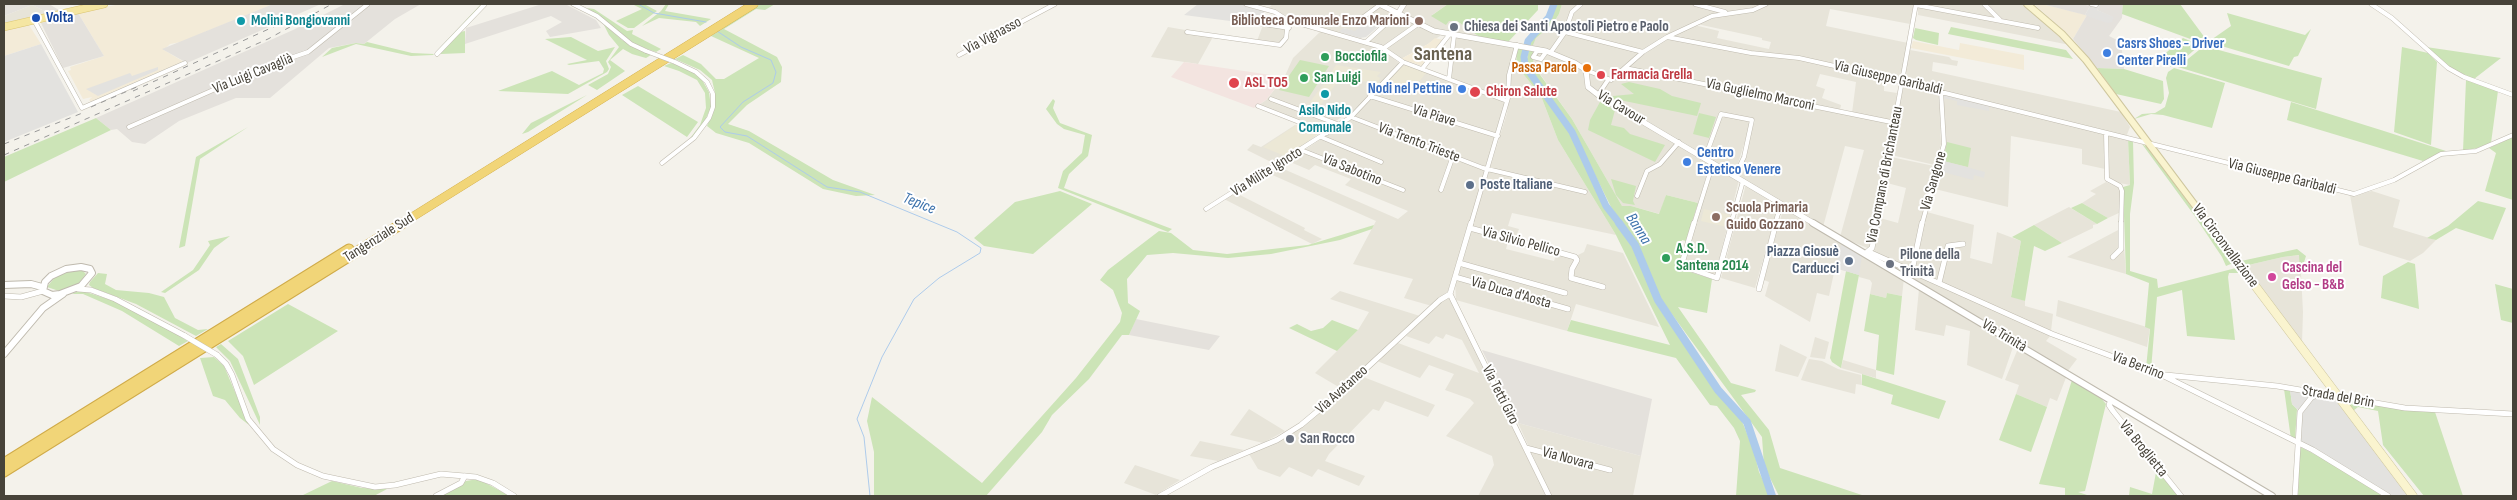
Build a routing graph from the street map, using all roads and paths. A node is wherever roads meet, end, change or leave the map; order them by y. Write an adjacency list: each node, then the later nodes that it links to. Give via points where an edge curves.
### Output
1 (104, 4): 25 (main road)
2 (368, 4): 60 (street, Via Luigi Cavaglià, via 308,52 270,65)
3 (485, 4): 40 (street)
4 (573, 4): 72 (street, bridge, via 597,16 632,44 696,72 707,82 713,94 709,118 694,138)
5 (745, 4): 114 (highway, Tangenziale Sud)
6 (754, 4): 116 (highway, Tangenziale Sud)
7 (1055, 4): 41 (street, Via Vignasso)
8 (1246, 4): 19 (street)
9 (1271, 4): 19 (street)
10 (1380, 4): 20 (street); 23 (street)
11 (1404, 4): 20 (street)
12 (1581, 4): 32 (street, via 1572,12)
13 (1695, 4): 21 (street)
14 (1766, 4): 21 (street, via 1753,10)
15 (1916, 4): 24 (street); 49 (street, Via Compans di Brichanteau)
16 (1984, 4): 24 (street)
17 (2027, 4): 67 (main road, Via Circonvallazione, via 2079,52)
18 (2372, 4): 52 (street, via 2448,68)
19 (1265, 9): 22 (street)
20 (1399, 12): 27 (street); 35 (street)
21 (1729, 13): 34 (street, via 1707,18)
22 (1288, 20): 29 (street); 35 (street)
23 (1358, 21)
24 (2001, 21): 30 (street)
25 (36, 22): 28 (main road); 43 (street, via 82,108)
26 (1251, 22): 29 (street)
27 (1418, 24): 33 (street); 37 (street)
28 (4, 27)
29 (1289, 28): 31 (street, via 1280,45)
30 (2038, 28)
31 (1187, 32)
32 (1564, 32): 38 (street); 39 (street)
33 (1451, 36): 36 (street); 45 (street); 47 (street)
34 (1666, 36): 39 (street); 49 (street, Via Giuseppe Garibaldi, via 1751,53 1804,59)
35 (1366, 42): 37 (street)
36 (1518, 45): 38 (street); 55 (street, via 1509,75)
37 (1384, 48): 42 (street)
38 (1551, 52): 46 (street)
39 (1643, 52): 44 (street)
40 (437, 54)
41 (958, 55)
42 (1402, 62): 45 (street); 53 (street, Via Milite Ignoto)
43 (185, 63)
44 (1625, 68): 48 (street); 58 (street, Via Guglielmo Marconi)
45 (1422, 69): 47 (street)
46 (1586, 70): 48 (street); 51 (street, Via Cavour, via 1586,85)
47 (1449, 79): 55 (street)
48 (1608, 80): 51 (street)
49 (1903, 81): 50 (street, Via Giuseppe Garibaldi); 58 (street, Via Compans di Brichanteau)
50 (1941, 90): 62 (street, Via Giuseppe Garibaldi); 89 (street, Via Sangone, via 1944,144)
51 (1598, 95): 66 (street, Via Cavour)
52 (2513, 95)
53 (1370, 96): 57 (street, Via Milite Ignoto); 64 (street, Via Piave)
54 (1271, 99): 59 (street)
55 (1507, 101): 64 (street)
56 (1258, 106): 61 (street, Via Milite Ignoto)
57 (1351, 117): 59 (street, Via Milite Ignoto); 69 (street, Via Trento Trieste)
58 (1896, 123): 85 (street, Via Compans di Brichanteau, via 1872,248)
59 (1340, 125): 61 (street, Via Milite Ignoto)
60 (129, 127)
61 (1327, 133): 65 (street, Via Milite Ignoto)
62 (2106, 133): 67 (street, Via Giuseppe Garibaldi); 86 (street, via 2107,179 2120,186 2122,191 2121,249)
63 (2513, 135): 67 (street, Via Giuseppe Garibaldi, via 2476,151 2441,154 2394,180 2354,194)
64 (1498, 136): 74 (street)
65 (1321, 137): 68 (street, Via Milite Ignoto); 71 (street)
66 (1679, 142): 70 (street, Via Trinità); 80 (street, via 1660,164 1648,171)
67 (2149, 144): 109 (main road, Via Circonvallazione)
68 (1301, 150): 77 (street, Via Sabotino); 82 (street, Via Milite Ignoto)
69 (1453, 156): 74 (street, Via Trento Trieste); 78 (street)
70 (1705, 158): 73 (street, Via Trinità); 75 (street, via 1721,114 1752,120 1744,157)
71 (1381, 162)
72 (662, 163)
73 (1713, 163): 75 (street, Via Trinità); 76 (street, via 1683,263 1687,269 1717,278)
74 (1488, 169): 79 (street, Via Trento Trieste); 83 (street)
75 (1735, 176): 76 (street, Via Trinità)
76 (1743, 181): 81 (street, Via Trinità)
77 (1403, 190)
78 (1441, 190)
79 (1585, 192)
80 (1638, 196)
81 (1784, 206): 85 (street, Via Trinità); 97 (street, via 1778,214)
82 (1206, 209)
83 (1470, 228): 88 (street); 96 (street, Via Silvio Pellico, via 1575,257 1577,260 1571,278)
84 (1963, 244): 93 (street, via 1948,246)
85 (1866, 252): 87 (street, Via Trinità)
86 (2113, 257)
87 (1877, 258): 89 (street, Via Berrino); 110 (street, Via Trinità)
88 (1459, 262): 91 (street); 101 (street)
89 (1912, 270): 93 (street, Via Berrino)
90 (51, 276): 92 (street, via 66,269 86,267 92,273); 94 (street); 99 (street)
91 (1455, 277): 102 (street); 105 (street, Via Duca d'Aosta)
92 (86, 282): 98 (street); 100 (street)
93 (1939, 283): 107 (street, Via Berrino, via 2052,334)
94 (21, 284): 95 (street); 99 (street)
95 (4, 285)
96 (1602, 287)
97 (1760, 289)
98 (91, 290): 100 (street); 117 (street, bridge, via 131,306 217,355 232,375 248,419 273,449 297,466 323,476 374,487 395,486 441,474)
99 (44, 291): 100 (street); 103 (street, via 21,297); 104 (street, via 46,302)
100 (70, 291): 104 (street)
101 (1565, 293)
102 (1450, 294): 113 (street, Via Tetti Giro); 118 (street, Via Avataneo, via 1301,425 1277,440 1212,467)
103 (4, 296)
104 (43, 308): 106 (street)
105 (1568, 309)
106 (4, 354)
107 (2162, 375): 108 (street, Strada del Brin); 112 (street, Via Berrino)
108 (2320, 392): 109 (street, Strada del Brin); 112 (street, via 2300,412)
109 (2336, 395): 111 (street, Strada del Brin, via 2405,408); 128 (main road, Via Circonvallazione)
110 (2111, 400): 124 (street, Via Broglietta, via 2109,405 2113,411); 125 (street, Via Trinità)
111 (2513, 414)
112 (2298, 443): 126 (street); 127 (street, Via Berrino)
113 (1526, 448): 115 (street, Via Novara); 123 (street, Via Tetti Giro)
114 (4, 463)
115 (1610, 470)
116 (4, 472)
117 (465, 476): 119 (street, via 461,483); 120 (street, via 485,479)
118 (1167, 492): 121 (street, Via Avataneo); 122 (street)
119 (436, 496)
120 (514, 496)
121 (1160, 496)
122 (1172, 496)
123 (1549, 496)
124 (2181, 496)
125 (2272, 496)
126 (2295, 496)
127 (2388, 496)
128 (2413, 496)

